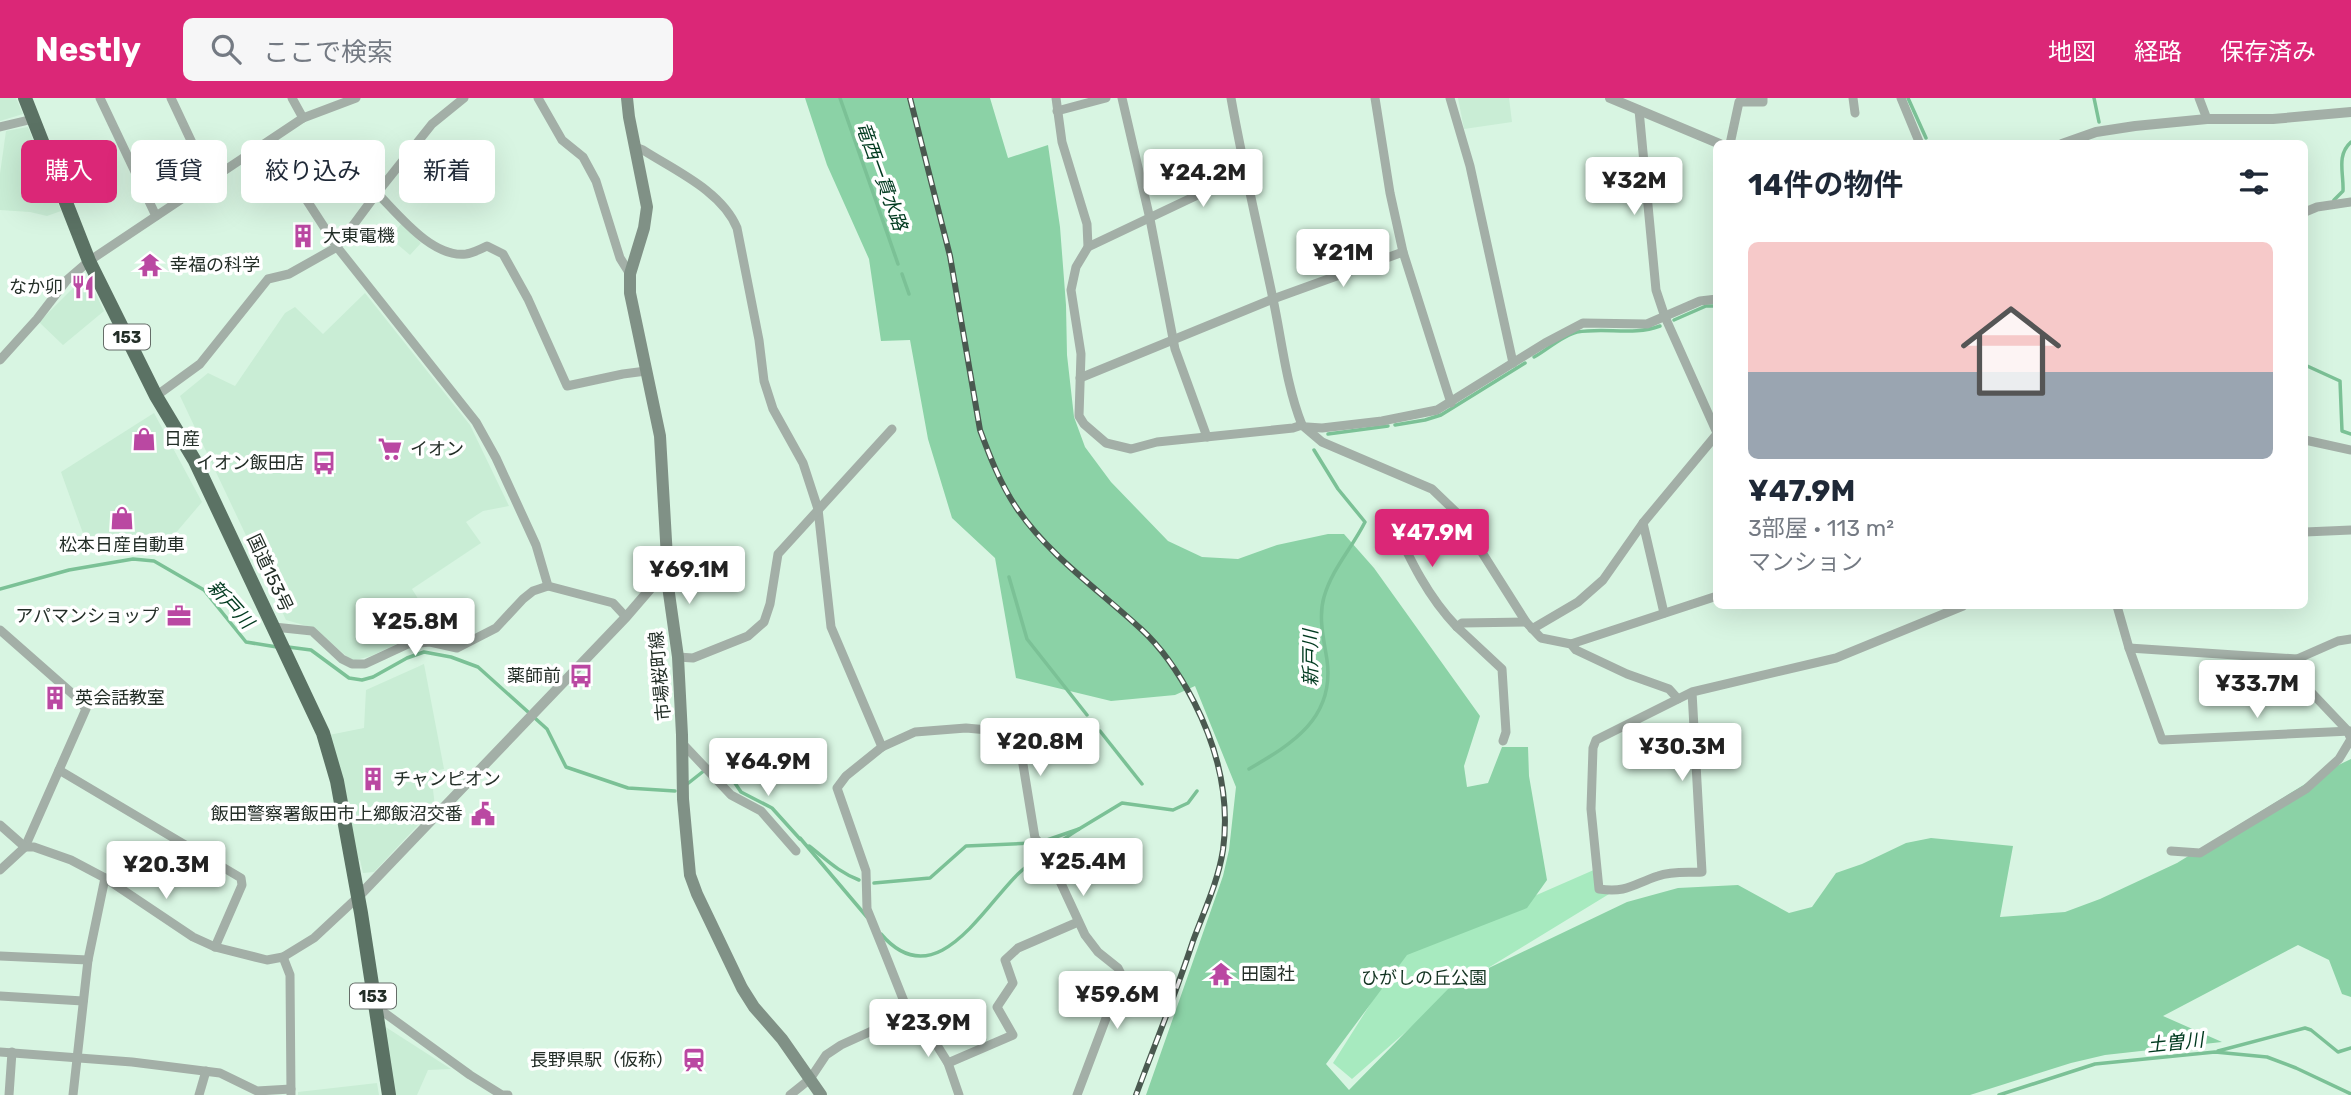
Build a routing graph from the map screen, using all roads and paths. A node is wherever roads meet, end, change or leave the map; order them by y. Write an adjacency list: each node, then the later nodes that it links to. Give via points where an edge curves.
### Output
1 (24, 98): 25 (highway, 国道153号 / 153)
2 (100, 98): 43 (street)
3 (171, 98): 28 (street)
4 (292, 98): 24 (street)
5 (356, 98): 24 (street)
6 (464, 98): 36 (street, via 432,124)
7 (538, 98): 49 (street, via 562,140 583,157 596,181 620,258)
8 (627, 98): 34 (main road, 市場桜町線)
9 (1056, 98): 21 (street)
10 (1106, 98): 21 (street)
11 (1122, 98): 44 (street)
12 (1231, 98): 35 (street)
13 (1375, 98): 47 (street)
14 (1450, 98): 55 (street, via 1471,170)
15 (1610, 98): 20 (street)
16 (1763, 98): 30 (street, via 1763,102 1739,102)
17 (1853, 98): 23 (street)
18 (1900, 98): 31 (street)
19 (2199, 98): 26 (street)
20 (1639, 110): 33 (street); 52 (street, via 1656,290)
21 (1058, 111): 46 (street, via 1062,142 1087,224)
22 (2351, 112): 26 (street)
23 (1855, 113)
24 (303, 118): 29 (street)
25 (33, 119): 27 (street); 48 (highway, 国道153号 / 153)
26 (2207, 120): 32 (street, via 2096,132)
27 (0, 127)
28 (191, 140)
29 (272, 140)
30 (1731, 140)
31 (1918, 140)
32 (2073, 140)
33 (1713, 141)
34 (635, 147): 49 (main road, 市場桜町線, via 647,207); 67 (street, via 694,183 732,216 764,381 773,409 803,463)
35 (1244, 173): 44 (street); 50 (street)
36 (385, 183)
37 (385, 201): 56 (street, via 416,233 444,252 466,254 487,246 503,254 566,386)
38 (2351, 202): 42 (street)
39 (176, 203): 43 (street)
40 (309, 203): 45 (street)
41 (370, 203): 45 (street)
42 (2308, 211)
43 (156, 216): 48 (street)
44 (1150, 219): 46 (street); 53 (street)
45 (337, 247): 58 (street, via 289,274 268,279 200,364); 73 (street, via 475,422 536,545)
46 (1088, 247): 57 (street, via 1076,267 1071,290 1082,354)
47 (1403, 252): 50 (street); 59 (street)
48 (89, 261): 54 (street, via 67,279); 58 (highway, 国道153号 / 153)
49 (630, 274): 56 (main road, 市場桜町線)
50 (1273, 299): 53 (street); 61 (street, via 1293,402)
51 (1713, 299): 52 (street, via 1700,300)
52 (1665, 317): 55 (street, via 1647,324 1583,324); 60 (street)
53 (1173, 340): 57 (street); 63 (street)
54 (0, 360)
55 (1513, 363): 59 (street)
56 (646, 371): 72 (main road, 市場桜町線, via 660,436)
57 (1080, 378): 63 (street, via 1079,416 1106,443 1131,449)
58 (156, 396): 82 (highway, 国道153号 / 153, via 195,461)
59 (1451, 403): 61 (street, via 1382,421)
60 (1713, 425)
61 (1304, 426): 63 (street); 79 (street, via 1322,442 1433,489 1457,513)
62 (892, 429): 67 (street)
63 (1207, 437)
64 (1713, 439): 69 (street)
65 (2308, 441): 66 (street)
66 (2351, 450)
67 (818, 509): 86 (street, via 778,554 764,622 748,636 693,658); 93 (street, via 831,627)
68 (1393, 522): 80 (street, via 1429,591)
69 (1643, 523): 77 (street); 79 (street, via 1603,580 1578,602)
70 (2351, 530): 71 (street)
71 (2308, 532)
72 (664, 565): 78 (street, via 657,581); 86 (main road, 市場桜町線)
73 (548, 586): 78 (street, via 612,603); 82 (street, via 523,599 496,628 457,648 430,642 408,644 365,664 342,659 312,631)
74 (1713, 597): 77 (street)
75 (1957, 609): 88 (street, via 1836,658)
76 (2118, 609): 85 (street)
77 (1664, 613): 84 (street)
78 (626, 617): 101 (street)
79 (1529, 626): 80 (street, via 1462,623); 84 (street, via 1541,638)
80 (1457, 627): 91 (street, via 1502,669)
81 (0, 630): 94 (street, via 86,709)
82 (276, 631): 101 (highway, 国道153号 / 153, via 332,759)
83 (2351, 639): 87 (street)
84 (1571, 644): 89 (street, via 1627,674 1669,689)
85 (2129, 648): 87 (street); 90 (street, via 2162,740)
86 (678, 657): 92 (main road, 市場桜町線)
87 (2297, 659): 90 (street, via 2309,690)
88 (1692, 692): 89 (street); 89 (street, via 1702,872 1658,876 1614,891 1599,889 1591,810 1596,740)
89 (1678, 699)
90 (2349, 730): 98 (street, via 2351,739 2339,759 2306,789 2200,853)
91 (1503, 741)
92 (682, 743): 97 (street, via 731,795 761,811); 116 (main road, 市場桜町線, via 690,875 697,894 742,988)
93 (882, 747): 102 (street, via 915,732 966,728 1010,732 1020,746 1038,843 1045,849); 110 (street, via 837,788 866,871 867,909)
94 (59, 770): 96 (street); 103 (street, via 241,878)
95 (0, 825): 96 (street)
96 (25, 847): 99 (street); 100 (street, via 71,860)
97 (796, 851)
98 (2171, 851)
99 (0, 870)
100 (105, 878): 103 (street); 106 (street)
101 (358, 897): 105 (street, via 314,938); 109 (highway, 国道153号 / 153)
102 (1077, 922): 114 (street, via 1018,948 1005,960 1013,984 997,1007 1013,1035); 126 (street, via 1122,976)
103 (215, 947): 105 (street, via 267,960)
104 (0, 956): 106 (street)
105 (283, 957): 117 (street, via 290,975)
106 (88, 960): 108 (street)
107 (0, 996): 108 (street)
108 (83, 1001): 113 (street)
109 (375, 1006): 121 (highway, 国道153号 / 153); 122 (street, via 470,1075)
110 (909, 1014): 114 (street, via 923,1023); 116 (street, via 826,1055)
111 (0, 1052): 112 (street)
112 (12, 1052): 113 (street); 118 (street)
113 (76, 1058): 115 (street); 119 (street)
114 (948, 1063): 125 (street)
115 (206, 1072): 117 (street, via 220,1073 257,1091); 120 (street)
116 (810, 1079): 123 (street); 124 (main road, 市場桜町線)
117 (291, 1092)
118 (9, 1095)
119 (73, 1095)
120 (199, 1095)
121 (389, 1095)
122 (508, 1095)
123 (790, 1095)
124 (821, 1095)
125 (959, 1095)
126 (1077, 1095)

